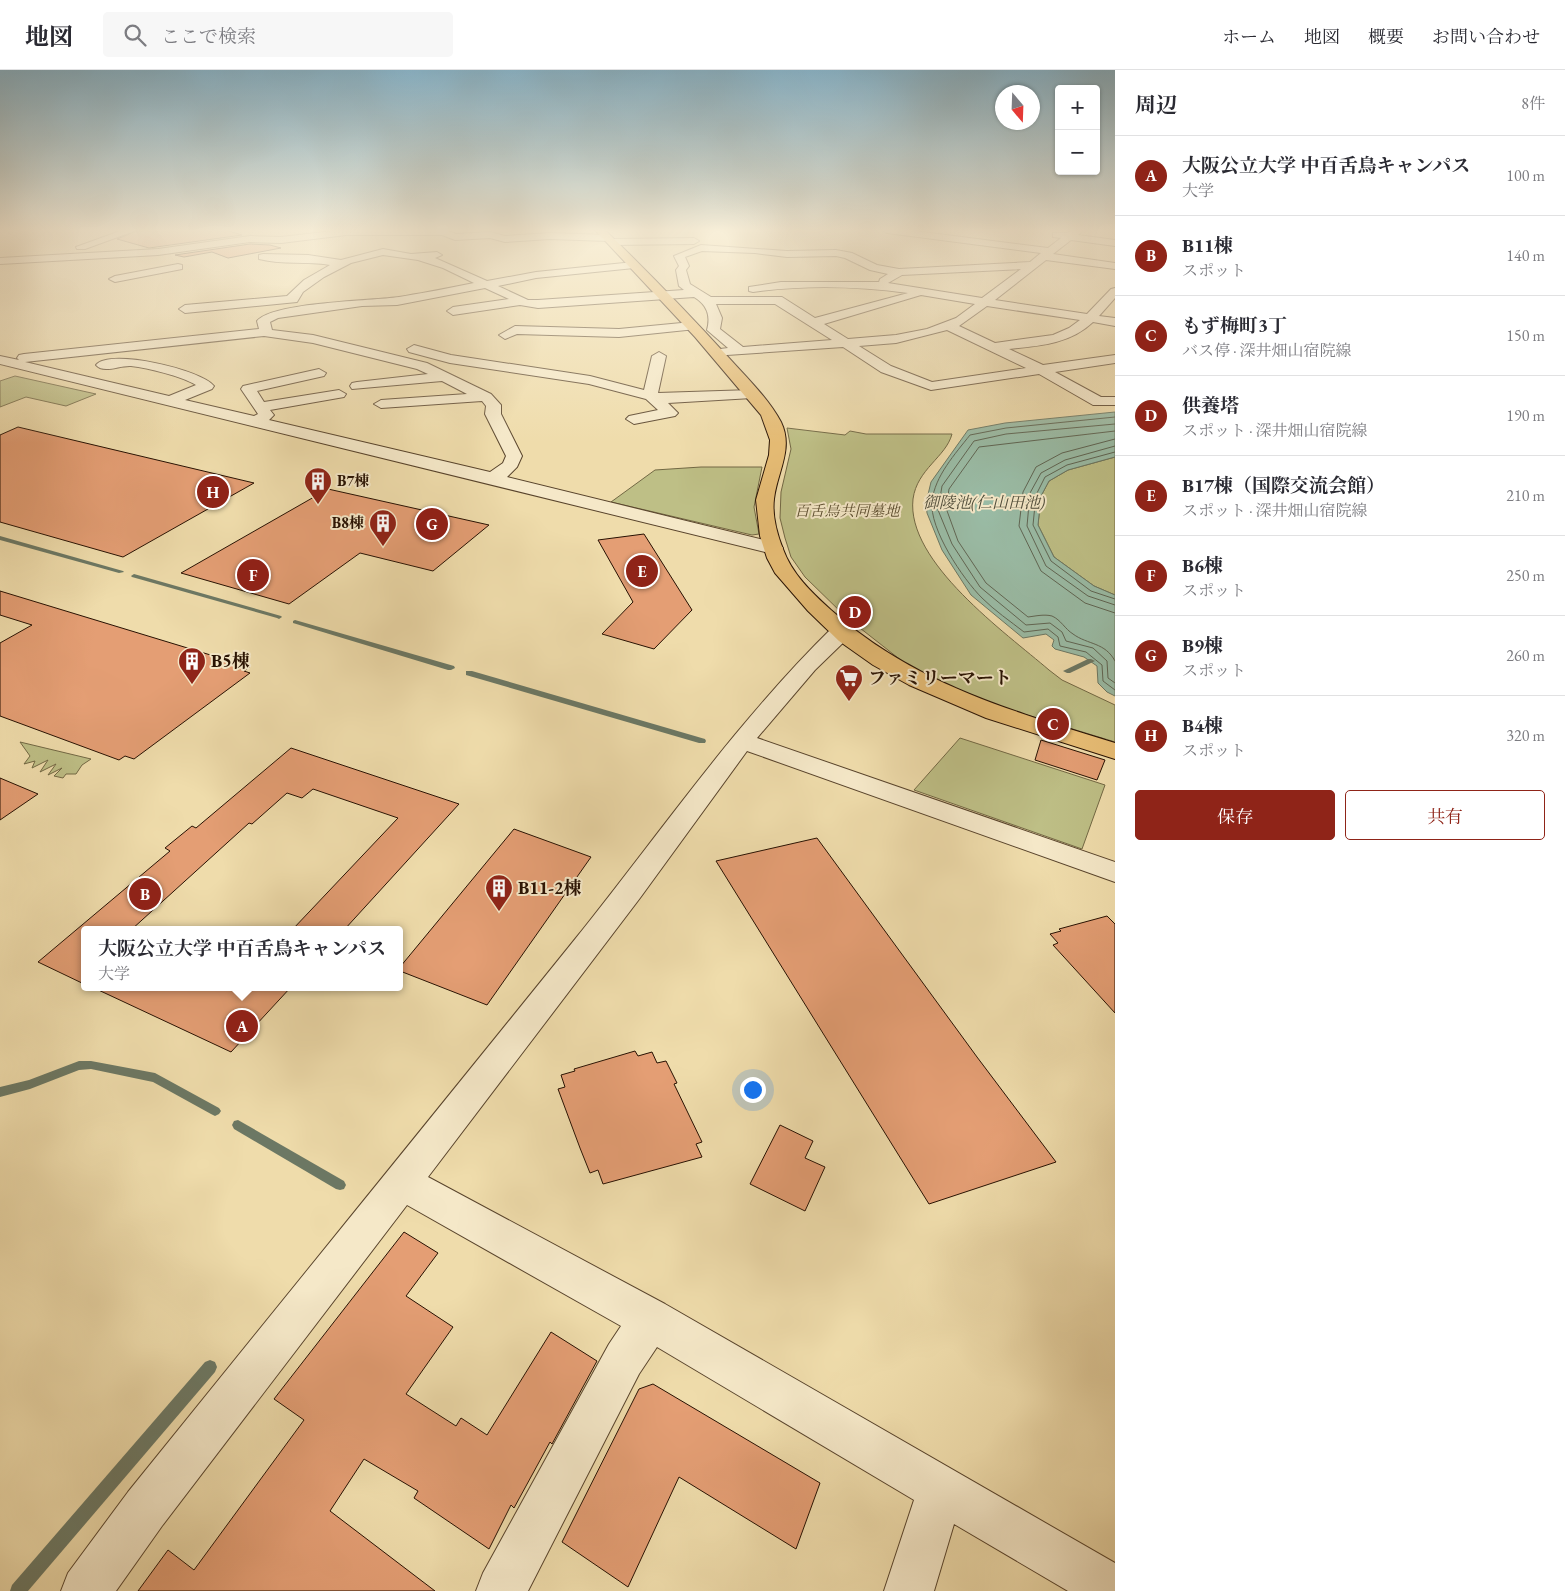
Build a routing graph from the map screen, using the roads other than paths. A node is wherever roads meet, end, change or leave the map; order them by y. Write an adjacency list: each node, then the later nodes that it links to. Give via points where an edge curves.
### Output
1 (272, 301): 18 (street)
2 (325, 301): 15 (street)
3 (397, 301): 15 (street)
4 (515, 301): 19 (street)
5 (525, 301): 16 (street)
6 (574, 301): 16 (street)
7 (668, 301): 24 (main road)
8 (709, 301): 32 (street, via 716,318 713,330)
9 (779, 301): 23 (street)
10 (844, 301): 17 (street)
11 (893, 301): 17 (street)
12 (978, 301): 14 (street)
13 (1106, 301): 21 (street)
14 (985, 302): 21 (street); 25 (street)
15 (357, 303): 20 (street); 26 (street, via 268,318 264,322)
16 (538, 304): 27 (street)
17 (881, 305): 23 (street)
18 (185, 309)
19 (453, 311)
20 (365, 318)
21 (1090, 318): 22 (street); 30 (street, via 1072,332 1051,339)
22 (1115, 322)
23 (813, 323): 29 (street)
24 (692, 326): 27 (street); 33 (main road)
25 (949, 326): 29 (street, via 896,339); 30 (street)
26 (266, 332): 31 (street); 36 (street)
27 (608, 333): 28 (street, via 515,330)
28 (506, 335)
29 (845, 343): 32 (street); 37 (street, via 886,369 931,386)
30 (991, 347): 37 (street)
31 (351, 348): 40 (street, via 422,366); 41 (street, via 367,343 406,347 450,359)
32 (740, 351): 33 (street)
33 (717, 353): 45 (main road)
34 (659, 356): 46 (street)
35 (1115, 359): 37 (street)
36 (1, 361): 39 (street)
37 (1042, 370): 49 (street, via 1098,402)
38 (319, 372): 52 (street, via 248,389)
39 (66, 375): 48 (street); 48 (street, via 85,368 130,362 192,377 207,386)
40 (443, 377): 42 (street); 47 (street)
41 (599, 382): 44 (street); 46 (street)
42 (357, 386)
43 (340, 394): 52 (street)
44 (576, 394)
45 (752, 394): 46 (street, via 663,399); 55 (main road, via 776,431 779,446 765,496)
46 (650, 395): 50 (street); 53 (street, via 670,414)
47 (486, 396): 51 (street); 54 (street, via 494,405 493,414 514,456 514,463)
48 (172, 400): 52 (street)
49 (1115, 401)
50 (611, 402)
51 (381, 404)
52 (260, 414): 54 (street)
53 (634, 419)
54 (492, 478): 55 (street)
55 (773, 548): 56 (main road, via 794,585)
56 (841, 632): 57 (street, via 814,656); 58 (main road, via 885,664 930,687 985,710)
57 (741, 741): 59 (street); 60 (street, via 643,874)
58 (1115, 752)
59 (1114, 870)
60 (402, 1182): 61 (street); 63 (street, via 145,1509)
61 (650, 1319): 62 (street); 64 (street, via 624,1359)
62 (941, 1490): 65 (street); 66 (street)
63 (86, 1591)
64 (501, 1591)
65 (910, 1591)
66 (1115, 1591)

